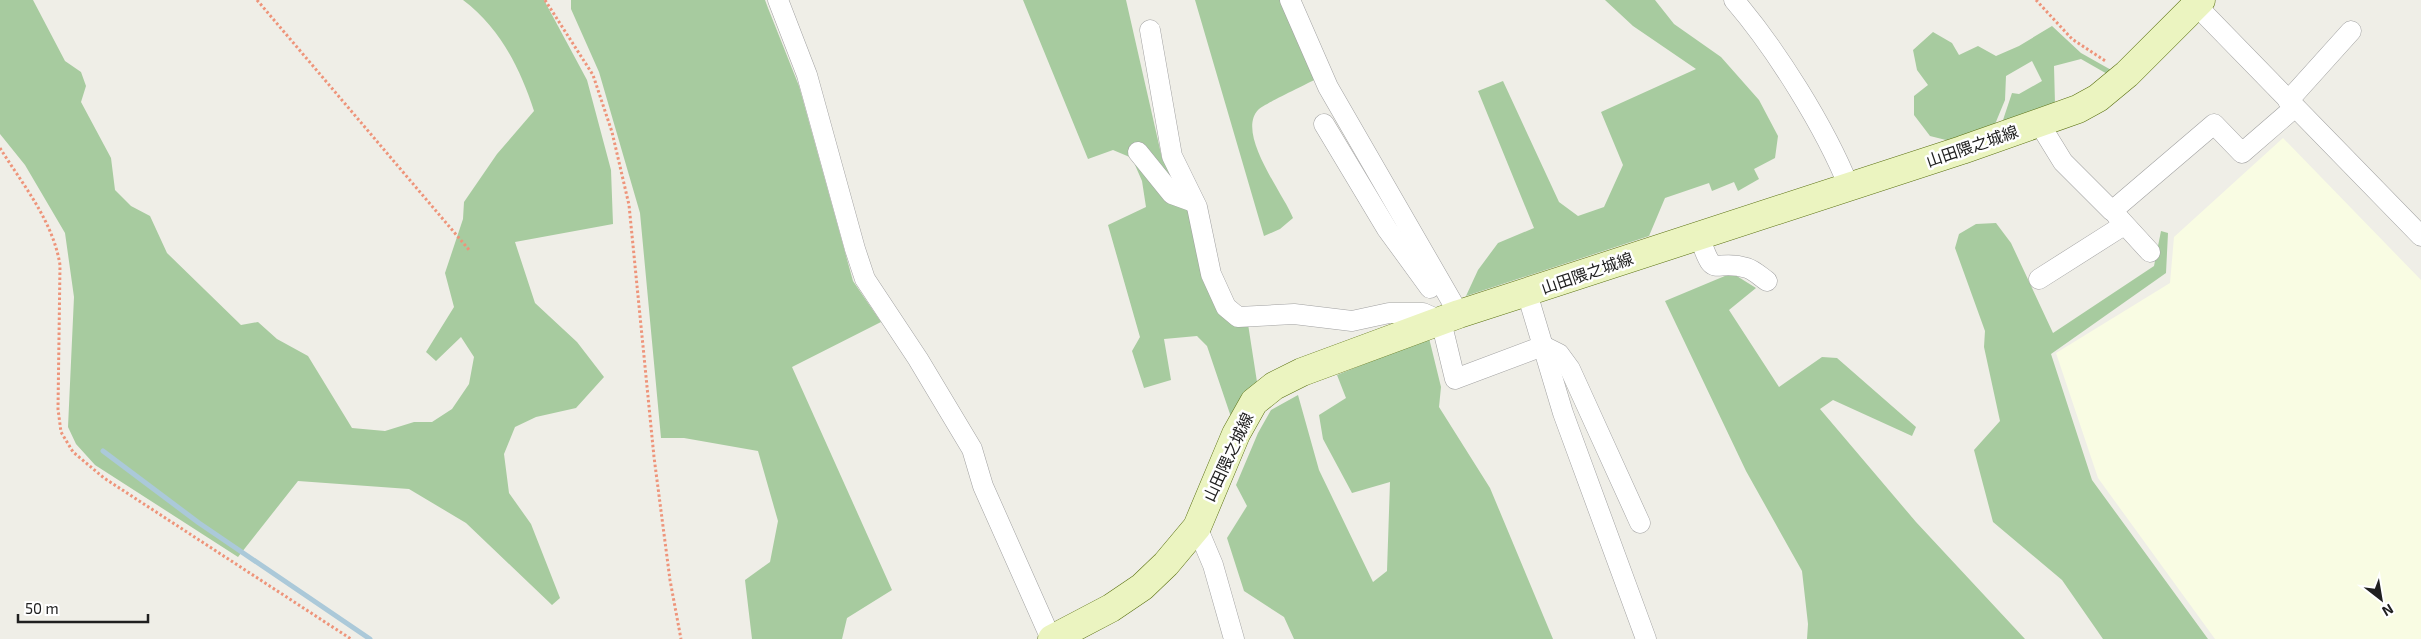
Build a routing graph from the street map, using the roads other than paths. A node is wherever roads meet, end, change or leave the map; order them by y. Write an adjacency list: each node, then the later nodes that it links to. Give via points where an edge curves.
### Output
1 (778, 0): 24 (street, via 807,75 865,279 972,448 983,486)
2 (1290, 0): 20 (street, via 1328,87)
3 (1734, 0): 11 (street, via 1752,21 1796,88)
4 (2196, 2): 7 (street); 8 (main road, 山田隈之城線, via 2127,74 2098,98 2078,109)
5 (1150, 30): 12 (street, via 1172,156)
6 (2351, 31): 7 (street)
7 (2291, 105): 13 (street, via 2242,153 2214,124); 14 (street)
8 (2039, 122): 11 (main road, 山田隈之城線); 13 (street, via 2063,162)
9 (1324, 124): 20 (street, via 1387,229 1423,276)
10 (1138, 152): 12 (street, via 1172,194)
11 (1849, 187): 15 (main road, 山田隈之城線)
12 (1194, 202): 20 (street, via 1211,274 1226,307 1238,317 1294,314 1352,321 1389,312)
13 (2118, 218): 16 (street); 17 (street)
14 (2419, 232)
15 (1699, 235): 18 (street, via 1707,260 1714,266 1747,268); 19 (main road, 山田隈之城線)
16 (2150, 252)
17 (2039, 280)
18 (1767, 281)
19 (1527, 293): 20 (main road, 山田隈之城線); 21 (street)
20 (1449, 318): 21 (street, via 1455,380); 23 (main road, 山田隈之城線, via 1302,372 1274,386 1254,402 1236,434)
21 (1543, 346): 22 (street, via 1559,354 1570,369); 26 (street, via 1563,413)
22 (1640, 523)
23 (1197, 527): 24 (main road, 山田隈之城線, via 1142,587 1111,608); 25 (street, via 1213,565)
24 (1051, 639)
25 (1234, 639)
26 (1646, 639)

